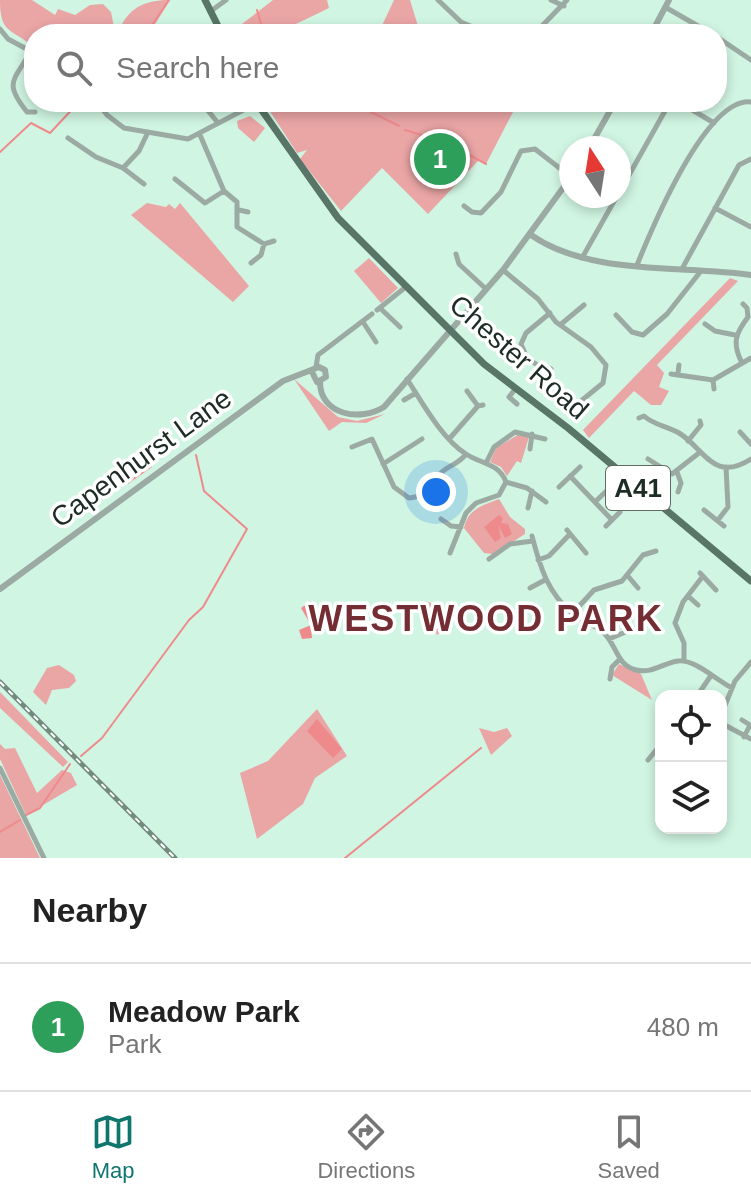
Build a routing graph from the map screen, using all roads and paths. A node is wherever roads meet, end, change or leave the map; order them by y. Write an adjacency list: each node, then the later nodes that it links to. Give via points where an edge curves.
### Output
1 (205, 0): 7 (main road)
2 (226, 0): 7 (street)
3 (438, 0): 9 (street)
4 (551, 0): 5 (street)
5 (565, 3): 10 (street)
6 (667, 3): 11 (street); 12 (street)
7 (211, 11): 8 (main road)
8 (217, 24)
9 (466, 24)
10 (544, 24)
11 (656, 24)
12 (697, 24)
13 (0, 29): 15 (street)
14 (727, 44): 16 (street)
15 (24, 48)
16 (751, 60)
17 (24, 63): 19 (street, via 11,82 12,93)
18 (751, 102): 20 (street, via 735,103)
19 (24, 108)
20 (727, 111)
21 (27, 112): 22 (street)
22 (35, 112)
23 (106, 112): 33 (street, via 116,124)
24 (209, 112): 31 (street)
25 (239, 112): 31 (street)
26 (263, 112): 64 (main road, Chester Road / A41, via 324,200)
27 (609, 112): 35 (street)
28 (664, 112): 40 (street)
29 (696, 112): 32 (street)
30 (726, 112): 32 (street)
31 (218, 123): 34 (street)
32 (714, 123): 59 (street, via 672,186)
33 (148, 132): 34 (street, via 175,139); 38 (street)
34 (200, 135): 43 (street)
35 (596, 136)
36 (68, 138): 38 (street)
37 (751, 159): 48 (street, via 739,165)
38 (123, 168): 42 (street)
39 (559, 168): 46 (street, via 535,149 521,151 491,205 481,213)
40 (631, 171)
41 (175, 179): 45 (street)
42 (144, 184)
43 (224, 191): 45 (street); 49 (street)
44 (559, 194): 53 (street)
45 (205, 203): 50 (street)
46 (464, 206)
47 (610, 208): 57 (street)
48 (715, 208): 52 (street); 60 (street)
49 (239, 210): 51 (street); 55 (street, via 237,227)
50 (199, 211)
51 (248, 212)
52 (751, 227)
53 (531, 235): 57 (street); 62 (street)
54 (274, 241): 55 (street)
55 (264, 244): 58 (street)
56 (456, 254): 65 (street, via 459,264)
57 (581, 259): 59 (street)
58 (251, 263)
59 (637, 265): 60 (street)
60 (683, 267): 61 (street)
61 (702, 268): 63 (street); 70 (street, via 643,335 632,332)
62 (503, 270): 65 (street); 69 (street)
63 (751, 275)
64 (407, 286): 68 (street, Capenhurst Lane); 76 (main road, Chester Road / A41)
65 (486, 289): 76 (street)
66 (579, 306): 73 (street)
67 (747, 306): 78 (street, via 748,317)
68 (377, 311): 71 (street, Capenhurst Lane); 74 (street)
69 (550, 313): 73 (street); 84 (street, via 521,344 527,358)
70 (616, 315)
71 (363, 322): 79 (street); 83 (street, Capenhurst Lane, via 318,355)
72 (705, 324): 75 (street)
73 (560, 325): 85 (street, via 597,352)
74 (400, 327)
75 (711, 329): 77 (street); 78 (street)
76 (452, 332): 87 (street); 90 (main road, Chester Road / A41)
77 (706, 335)
78 (735, 335): 81 (street)
79 (376, 342)
80 (751, 358): 81 (street)
81 (741, 361): 88 (street)
82 (679, 365): 88 (street, via 675,374)
83 (314, 370): 89 (street, via 313,379); 89 (street, via 326,372); 144 (street, Capenhurst Lane, via 283,381)
84 (548, 372)
85 (607, 373): 86 (street); 97 (street)
86 (615, 374)
87 (407, 379): 89 (street, via 384,407 360,416 332,408); 94 (street)
88 (713, 380): 91 (street)
89 (320, 382)
90 (516, 388): 95 (street); 119 (main road, Chester Road / A41)
91 (714, 389)
92 (467, 391): 103 (street, via 481,406)
93 (501, 391): 95 (street)
94 (416, 393): 96 (street); 103 (street)
95 (509, 397): 98 (street)
96 (404, 400)
97 (581, 401)
98 (517, 404)
99 (642, 415): 106 (street)
100 (702, 423): 106 (street)
101 (740, 432): 107 (street, via 747,433)
102 (532, 434): 105 (street); 109 (street); 114 (street, via 515,432 503,439)
103 (450, 438): 111 (street)
104 (422, 439): 115 (street)
105 (545, 439)
106 (688, 441): 110 (street)
107 (751, 444)
108 (352, 447): 115 (street, via 372,439)
109 (530, 449)
110 (699, 453): 117 (street); 118 (street)
111 (466, 454): 114 (street); 115 (street, via 416,498 398,492)
112 (650, 458): 118 (street, via 668,473)
113 (751, 459): 117 (street)
114 (486, 463): 121 (street)
115 (383, 464)
116 (580, 467): 120 (street)
117 (726, 467): 131 (street, via 728,507)
118 (677, 472): 124 (street)
119 (623, 475): 126 (street); 143 (main road, Chester Road / A41)
120 (570, 476): 122 (street); 126 (street)
121 (506, 482): 123 (street); 135 (street, via 499,495 471,507)
122 (559, 487)
123 (532, 491): 125 (street); 127 (street)
124 (678, 492)
125 (546, 502)
126 (595, 502): 130 (street)
127 (528, 508)
128 (704, 510): 131 (street)
129 (620, 512): 130 (street)
130 (612, 520): 133 (street)
131 (718, 520): 134 (street)
132 (442, 522): 135 (street)
133 (606, 526)
134 (724, 526)
135 (461, 527): 137 (street)
136 (656, 551): 141 (street, via 638,560)
137 (450, 553)
138 (583, 553): 140 (street, via 568,532 549,556)
139 (492, 560): 140 (street, via 510,544 532,539)
140 (538, 560): 142 (street)
141 (627, 575): 146 (street); 150 (street, via 594,590)
142 (545, 580): 145 (street); 150 (street)
143 (751, 581)
144 (0, 586)
145 (530, 588)
146 (638, 588)
147 (716, 590): 148 (street, via 701,574)
148 (688, 596): 149 (street); 154 (street, via 675,628 684,643)
149 (695, 605)
150 (572, 614): 152 (street)
151 (631, 627): 152 (street)
152 (609, 639): 153 (street)
153 (619, 660): 154 (street, via 649,671); 156 (street)
154 (684, 661): 157 (street)
155 (750, 665): 158 (street)
156 (608, 676)
157 (710, 677): 158 (street); 159 (street)
158 (732, 688): 160 (street)
159 (701, 690)
160 (727, 700)
161 (742, 720): 162 (street)
162 (750, 724): 164 (street)
163 (727, 726): 164 (street)
164 (748, 738)
165 (655, 754): 166 (street)
166 (648, 760)
167 (0, 768): 168 (street)
168 (44, 858)

